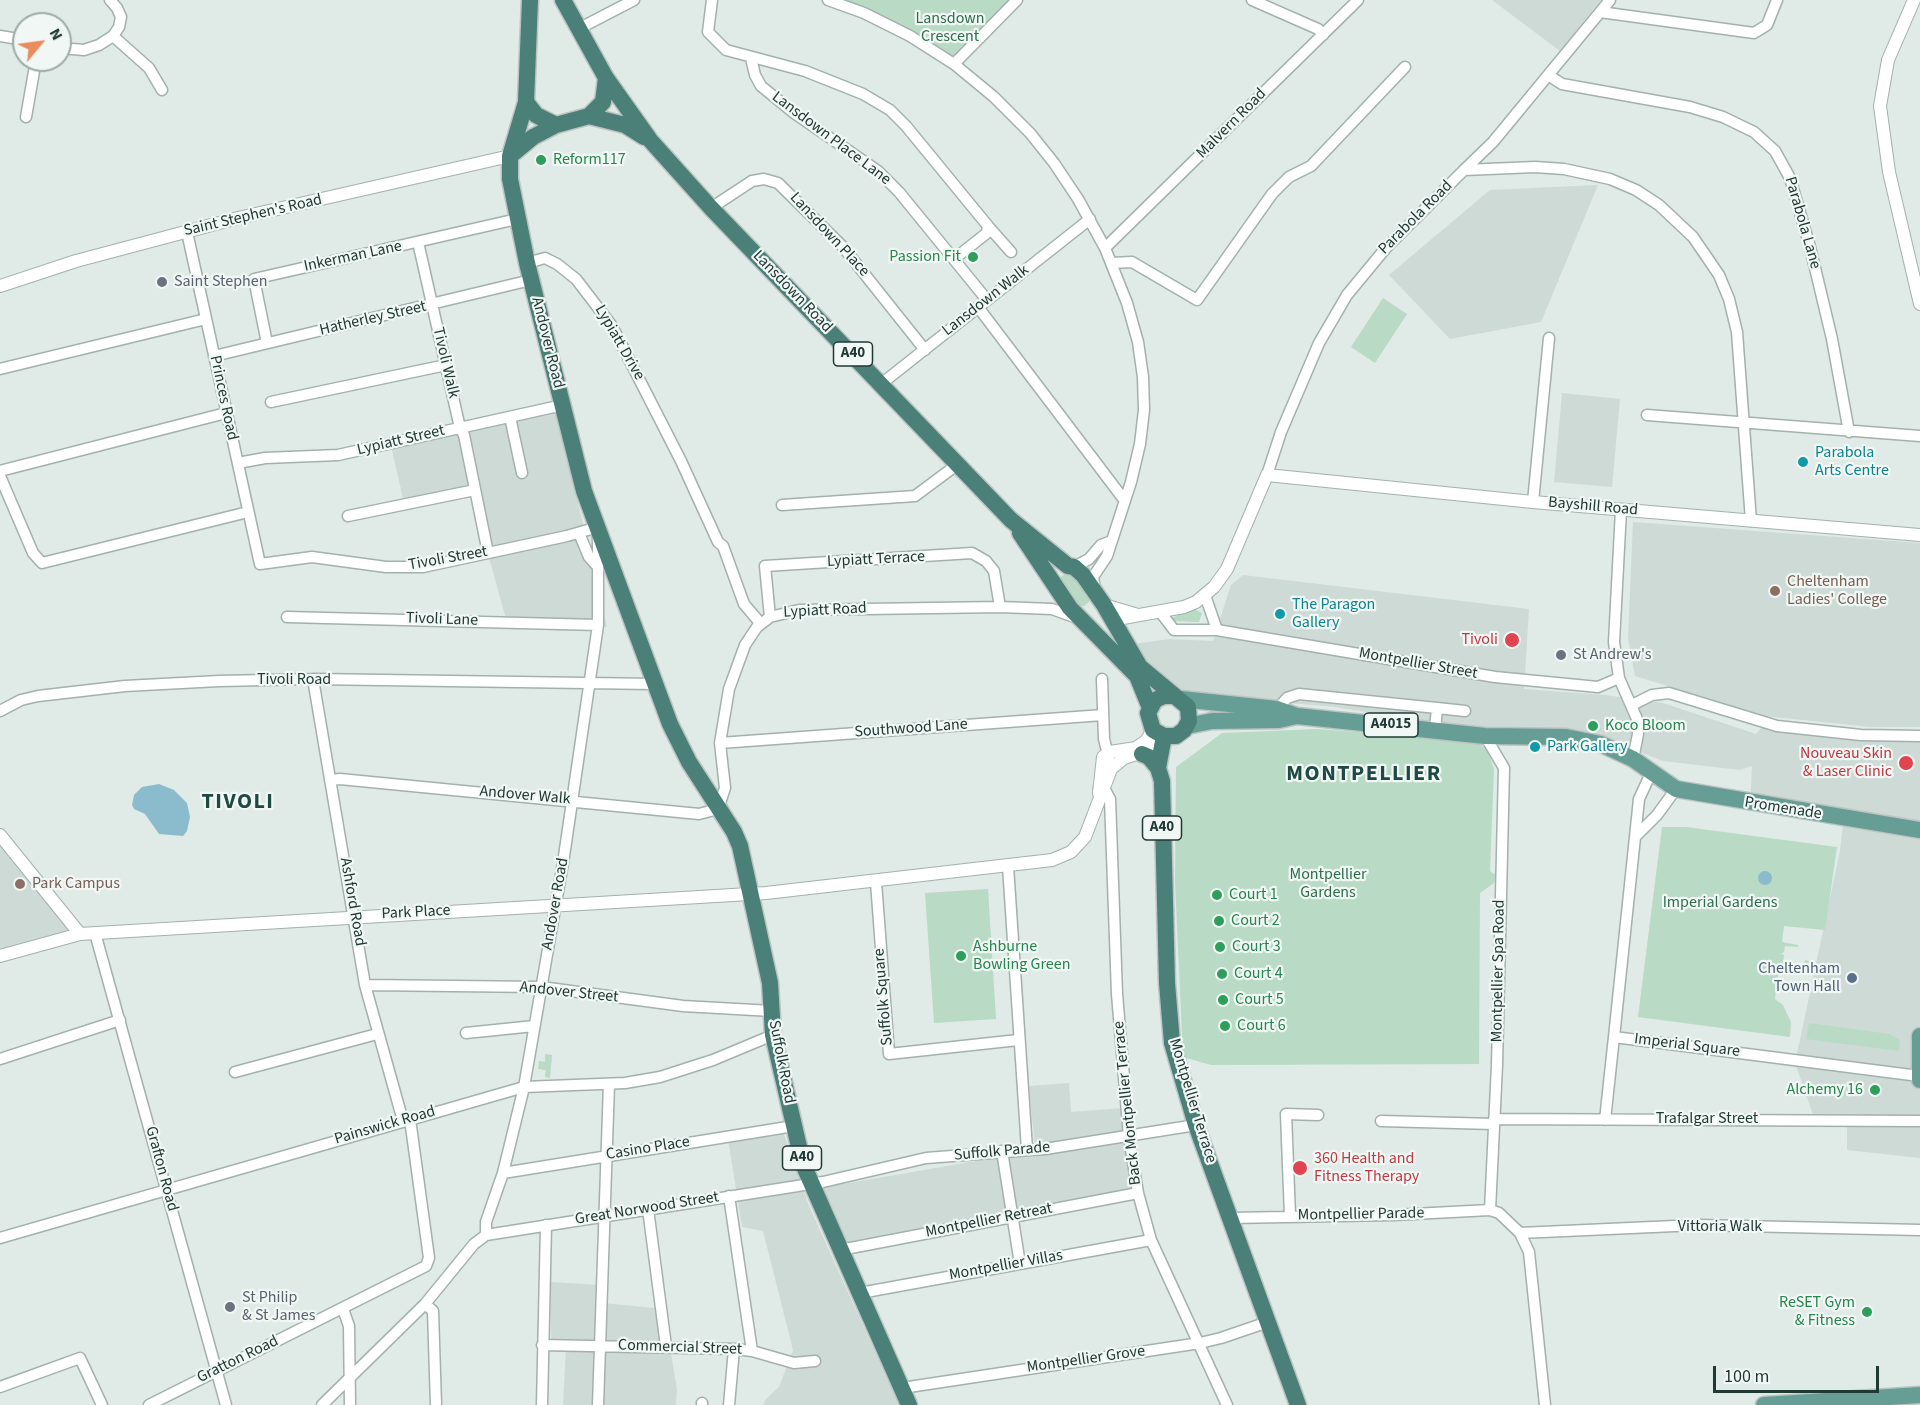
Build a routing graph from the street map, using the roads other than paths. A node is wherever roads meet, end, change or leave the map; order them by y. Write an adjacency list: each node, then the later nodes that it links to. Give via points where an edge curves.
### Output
1 (110, 0): 16 (street, via 121,17)
2 (563, 0): 14 (highway, Lansdown Road)
3 (634, 0): 14 (street)
4 (712, 0): 18 (street, via 708,32 726,50)
5 (828, 0): 19 (street, via 895,28)
6 (1017, 0): 19 (street)
7 (1252, 0): 15 (street)
8 (1358, 0): 15 (street, Malvern Road)
9 (1610, 0): 13 (street)
10 (1777, 0): 13 (street, via 1767,25 1754,33)
11 (1914, 0): 46 (street, via 1888,60 1880,106 1888,172)
12 (535, 2): 25 (highway, Andover Road)
13 (1599, 12): 22 (street)
14 (580, 28): 23 (highway, Lansdown Road)
15 (1323, 35): 38 (street, Malvern Road)
16 (113, 36): 17 (street, via 84,51); 24 (street, via 149,68)
17 (72, 50)
18 (751, 58): 35 (street, via 822,77 880,104 906,126); 40 (street, Lansdown Place Lane, via 762,86 878,171)
19 (954, 64): 34 (street, via 1030,133)
20 (1405, 67): 42 (street, via 1311,166 1289,177 1272,194 1197,300 1131,262)
21 (34, 72): 27 (street)
22 (1548, 75): 31 (street, via 1493,142); 63 (street, Parabola Lane, via 1562,84 1723,117 1754,132 1775,151 1790,178 1810,247)
23 (606, 78): 26 (highway, via 603,102); 29 (highway, Lansdown Road / A40)
24 (162, 90)
25 (526, 102): 28 (highway, via 536,115); 30 (highway, Andover Road / A40)
26 (589, 116): 28 (highway); 29 (highway, Lansdown Road / A40, via 625,125)
27 (26, 117)
28 (556, 125): 30 (highway)
29 (650, 140): 32 (highway, Lansdown Road / A40)
30 (510, 156): 33 (highway, Andover Road / A40); 36 (street, Saint Stephen's Road)
31 (1464, 170): 61 (street, Parabola Road, via 1535,167 1594,174 1636,190 1676,218 1707,255 1729,299 1737,332); 69 (street, Parabola Road, via 1385,249 1347,295 1319,344)
32 (711, 208): 51 (street, Lansdown Place, via 752,182 771,180 783,186 843,247); 55 (highway, Lansdown Road / A40)
33 (517, 219): 37 (street, Inkerman Lane); 41 (highway, Andover Road / A40)
34 (1090, 219): 38 (street); 45 (street, Lansdown Walk)
35 (987, 225): 39 (street); 40 (street, via 987,233)
36 (187, 232): 44 (street, Saint Stephen's Road); 48 (street, Princes Road)
37 (418, 242): 47 (street, Tivoli Walk); 50 (street, Inkerman Lane, via 254,279)
38 (1105, 248): 42 (street)
39 (1011, 252)
40 (954, 259): 45 (street, Lansdown Place Lane)
41 (527, 263): 43 (highway, Andover Road / A40); 96 (street, Lypiatt Drive, via 545,258 552,261 576,279 590,296 630,358 723,546 744,604)
42 (1111, 263): 72 (street, via 1135,332 1144,386 1140,444)
43 (531, 280): 47 (street, Hatherley Street); 57 (highway, Andover Road / A40)
44 (0, 286)
45 (982, 304): 51 (street, Lansdown Walk); 72 (street, Lansdown Place Lane)
46 (1920, 304)
47 (432, 305): 50 (street, Hatherley Street); 53 (street, Tivoli Walk)
48 (206, 319): 52 (street, Princes Road); 54 (street)
49 (1549, 338): 73 (street)
50 (267, 343): 52 (street, Hatherley Street)
51 (925, 350): 55 (street, Lansdown Walk)
52 (214, 356): 58 (street, Princes Road)
53 (446, 365): 56 (street); 62 (street, Tivoli Walk)
54 (0, 369)
55 (881, 384): 66 (highway, Lansdown Road / A40)
56 (270, 402)
57 (563, 405): 60 (street, Lypiatt Street); 80 (highway, Andover Road / A40, via 584,491)
58 (226, 413): 65 (street, Princes Road); 67 (street)
59 (1647, 415): 61 (street)
60 (510, 417): 62 (street, Lypiatt Street); 68 (street)
61 (1744, 422): 63 (street); 79 (street, Parabola Road)
62 (460, 428): 65 (street, Lypiatt Street, via 338,455); 71 (street, Tivoli Walk)
63 (1849, 432): 64 (street)
64 (1920, 436)
65 (238, 463): 76 (street, Princes Road)
66 (958, 464): 74 (street, via 915,496); 78 (highway, Lansdown Road / A40)
67 (0, 471)
68 (522, 473)
69 (1267, 475): 73 (street, Bayshill Road); 89 (street, Parabola Road, via 1227,569)
70 (0, 476): 76 (street, via 33,554 42,562)
71 (475, 490): 77 (street); 84 (street, Tivoli Walk)
72 (1125, 501): 83 (street)
73 (1533, 502): 75 (street, Bayshill Road)
74 (782, 505)
75 (1621, 510): 79 (street, Bayshill Road); 101 (street, via 1614,642)
76 (248, 512): 85 (street, Princes Road)
77 (348, 516)
78 (1011, 520): 87 (highway, Lansdown Road / A40); 88 (highway, Lansdown Road / A40)
79 (1751, 521): 82 (street, Bayshill Road)
80 (598, 526): 81 (street, Tivoli Street); 86 (street, Andover Road); 105 (highway, Andover Road / A40)
81 (579, 533): 84 (street, Tivoli Street); 86 (street, Andover Road)
82 (1920, 535)
83 (1109, 542): 87 (street, via 1089,559); 90 (street, via 1107,555 1093,577)
84 (488, 553): 85 (street, Tivoli Street, via 423,567 386,567 312,557)
85 (260, 564)
86 (597, 567): 98 (street, Andover Road)
87 (1071, 567): 88 (highway, via 1057,574); 90 (highway, A40)
88 (1055, 587): 92 (street); 97 (highway, A40)
89 (1205, 595): 93 (street, Parabola Road, via 1191,604); 99 (street)
90 (1104, 606): 94 (street, Parabola Road); 97 (highway); 100 (highway, A40)
91 (1000, 607): 92 (street, Lypiatt Road); 96 (street, Lypiatt Road, via 798,610); 96 (street, Lypiatt Terrace, via 994,572 986,561 972,553 765,566)
92 (1052, 609): 97 (street, Lypiatt Road)
93 (1161, 613): 94 (street, Parabola Road); 99 (street, Montpellier Street, via 1174,630)
94 (1142, 616): 100 (street, via 1127,633)
95 (286, 617): 98 (street, Tivoli Lane)
96 (765, 620): 119 (street, Lypiatt Road, via 745,645 736,667 723,712)
97 (1086, 622): 108 (highway, A40, via 1137,676)
98 (598, 625): 104 (street, Andover Road)
99 (1217, 630): 101 (street, Montpellier Street, via 1495,677 1598,687)
100 (1127, 646): 106 (highway, A40, via 1140,666)
101 (1619, 678): 107 (street)
102 (313, 679): 104 (street, Tivoli Road); 111 (street, Tivoli Road, via 125,686 38,696); 126 (street, Ashford Road)
103 (1102, 679): 113 (street)
104 (591, 682): 105 (street, Tivoli Road); 129 (street, Andover Road)
105 (654, 684): 130 (highway, Suffolk Road / A40, via 689,762)
106 (1177, 698): 108 (highway, via 1159,697); 110 (main road, A4015); 116 (highway, A40, via 1189,712)
107 (1632, 705): 118 (street, via 1652,695 1669,693 1777,726 1861,735); 122 (street, via 1638,734)
108 (1150, 708): 116 (highway, A40, via 1148,719)
109 (1437, 708): 110 (street, via 1299,694 1287,698); 112 (street); 115 (street)
110 (1277, 709): 114 (main road, A4015)
111 (0, 711)
112 (1465, 711)
113 (1103, 715): 119 (street, Southwood Lane); 120 (street)
114 (1298, 716): 115 (main road, A4015); 116 (main road, A4015, via 1212,721)
115 (1436, 730): 117 (main road, A4015)
116 (1168, 733): 120 (street, via 1136,748); 121 (street); 125 (highway, Montpellier Terrace / A40)
117 (1485, 736): 122 (main road, A4015, via 1566,736 1601,744); 163 (street, Montpellier Spa Road, via 1504,768)
118 (1920, 736)
119 (720, 743): 130 (street, Lypiatt Road, via 725,788)
120 (1106, 754): 123 (street); 128 (street, via 1101,763)
121 (1142, 754): 123 (street); 125 (highway, via 1149,757)
122 (1633, 759): 124 (main road, A4015)
123 (1114, 765): 128 (street)
124 (1652, 772): 127 (main road, Promenade / A4015); 133 (street, Imperial Square, via 1639,799)
125 (1160, 775): 164 (highway, Montpellier Terrace / A40, via 1170,1020 1176,1057)
126 (330, 780): 129 (street, Andover Walk); 138 (street, Ashford Road)
127 (1676, 789): 131 (main road, Promenade / A4015); 133 (street)
128 (1101, 793): 134 (street, via 1085,837 1071,852 1052,860); 166 (street, Back Montpellier Terrace, via 1110,800 1117,994)
129 (573, 800): 130 (street, Andover Walk, via 699,814); 137 (street, Andover Road)
130 (718, 809): 136 (highway, Suffolk Road / A40, via 740,846)
131 (1920, 830)
132 (0, 835): 140 (street)
133 (1635, 837): 151 (street, Imperial Square)
134 (1008, 866): 135 (street); 152 (street)
135 (876, 882): 136 (street); 152 (street, Suffolk Square, via 889,1054)
136 (752, 894): 137 (street, Park Place); 144 (highway, Suffolk Road / A40)
137 (555, 905): 138 (street, Park Place); 143 (street, Andover Road)
138 (355, 916): 139 (street, Park Place); 142 (street, Ashford Road)
139 (95, 933): 140 (street, Park Place); 145 (street, Grafton Road)
140 (80, 934): 141 (street, Park Place)
141 (0, 956)
142 (365, 985): 143 (street, Andover Street); 148 (street, Ashford Road)
143 (541, 987): 144 (street, Andover Street, via 683,1006); 146 (street, Andover Road)
144 (772, 1011): 149 (highway, Suffolk Road / A40)
145 (120, 1020): 153 (street); 172 (street, Grafton Road)
146 (534, 1026): 147 (street); 157 (street, Andover Road)
147 (466, 1033)
148 (377, 1034): 154 (street); 159 (street, Ashford Road)
149 (773, 1035): 156 (street, Painswick Road, via 678,1072); 165 (highway, Suffolk Road / A40)
150 (1920, 1036): 155 (main road, Imperial Square)
151 (1614, 1037): 155 (street, Imperial Square); 160 (street)
152 (1018, 1040): 167 (street)
153 (0, 1059)
154 (236, 1072)
155 (1919, 1078)
156 (609, 1084): 157 (street, Painswick Road); 169 (street)
157 (524, 1087): 159 (street, Painswick Road); 170 (street, Andover Road)
158 (1318, 1115): 179 (street, via 1286,1114)
159 (407, 1120): 172 (street, Painswick Road); 189 (street, Ashford Road, via 429,1258)
160 (1605, 1120): 161 (street, Trafalgar Street); 163 (street, Trafalgar Street)
161 (1920, 1120)
162 (1381, 1121): 163 (street, Trafalgar Street)
163 (1494, 1122): 176 (street, Montpellier Spa Road)
164 (1196, 1125): 166 (street, Suffolk Parade); 180 (highway, Montpellier Terrace / A40)
165 (794, 1126): 169 (street, Casino Place); 171 (highway, Suffolk Road / A40)
166 (1129, 1137): 167 (street, Suffolk Parade); 173 (street, Back Montpellier Terrace)
167 (1027, 1149): 168 (street, Suffolk Parade)
168 (1002, 1151): 171 (street, Suffolk Parade, via 926,1158); 178 (street)
169 (606, 1156): 170 (street, Casino Place); 177 (street)
170 (503, 1173): 184 (street, Andover Road, via 486,1222)
171 (809, 1182): 174 (street, Great Norwood Street); 187 (highway, Suffolk Road / A40)
172 (167, 1188): 185 (street, Painswick Road); 201 (street, Grafton Road)
173 (1138, 1193): 178 (street, Montpellier Retreat); 186 (street, Back Montpellier Terrace)
174 (729, 1196): 175 (street, Great Norwood Street); 199 (street)
175 (648, 1209): 177 (street, Great Norwood Street); 197 (street)
176 (1490, 1210): 179 (street, Montpellier Parade); 183 (street, via 1507,1218)
177 (605, 1215): 181 (street, Great Norwood Street); 196 (street)
178 (1012, 1216): 187 (street, Montpellier Retreat); 188 (street)
179 (1290, 1216): 180 (street, Montpellier Parade)
180 (1231, 1218): 193 (highway, Montpellier Terrace / A40)
181 (546, 1225): 184 (street, Great Norwood Street); 195 (street)
182 (1920, 1230): 183 (street, Vittoria Walk, via 1697,1225)
183 (1520, 1233): 220 (street, via 1530,1259)
184 (486, 1235): 191 (street, via 474,1244)
185 (0, 1238)
186 (1151, 1240): 188 (street, Montpellier Villas); 194 (street, Back Montpellier Terrace)
187 (840, 1250): 190 (highway, Suffolk Road / A40)
188 (1020, 1264): 190 (street, Montpellier Villas)
189 (425, 1268): 192 (street, Gratton Road)
190 (860, 1293): 204 (highway, Suffolk Road / A40)
191 (425, 1304): 202 (street); 213 (street, via 433,1311)
192 (343, 1309): 201 (street, Gratton Road); 202 (street, via 349,1326)
193 (1268, 1322): 194 (street, Montpellier Grove); 219 (highway, Montpellier Terrace / A40)
194 (1200, 1343): 204 (street, Montpellier Grove); 218 (street, Back Montpellier Terrace)
195 (543, 1345): 196 (street, Commercial Street); 214 (street)
196 (600, 1346): 197 (street, Commercial Street); 215 (street)
197 (666, 1346): 198 (street, Commercial Street)
198 (734, 1348): 199 (street, Commercial Street); 216 (street)
199 (752, 1351): 200 (street, Commercial Street, via 794,1363)
200 (815, 1361)
201 (217, 1371): 209 (street, Gratton Road); 210 (street, Grafton Road)
202 (349, 1381): 211 (street); 212 (street)
203 (0, 1387): 208 (street, via 80,1358)
204 (902, 1388): 217 (highway, Suffolk Road / A40)
205 (1915, 1392): 206 (main road)
206 (1888, 1401): 207 (main road)
207 (1849, 1402): 221 (main road)
208 (102, 1405)
209 (149, 1405)
210 (226, 1405)
211 (322, 1405)
212 (350, 1405)
213 (436, 1405)
214 (542, 1405)
215 (598, 1405)
216 (729, 1405)
217 (909, 1405)
218 (1227, 1405)
219 (1298, 1405)
220 (1545, 1405)
221 (1764, 1405)

